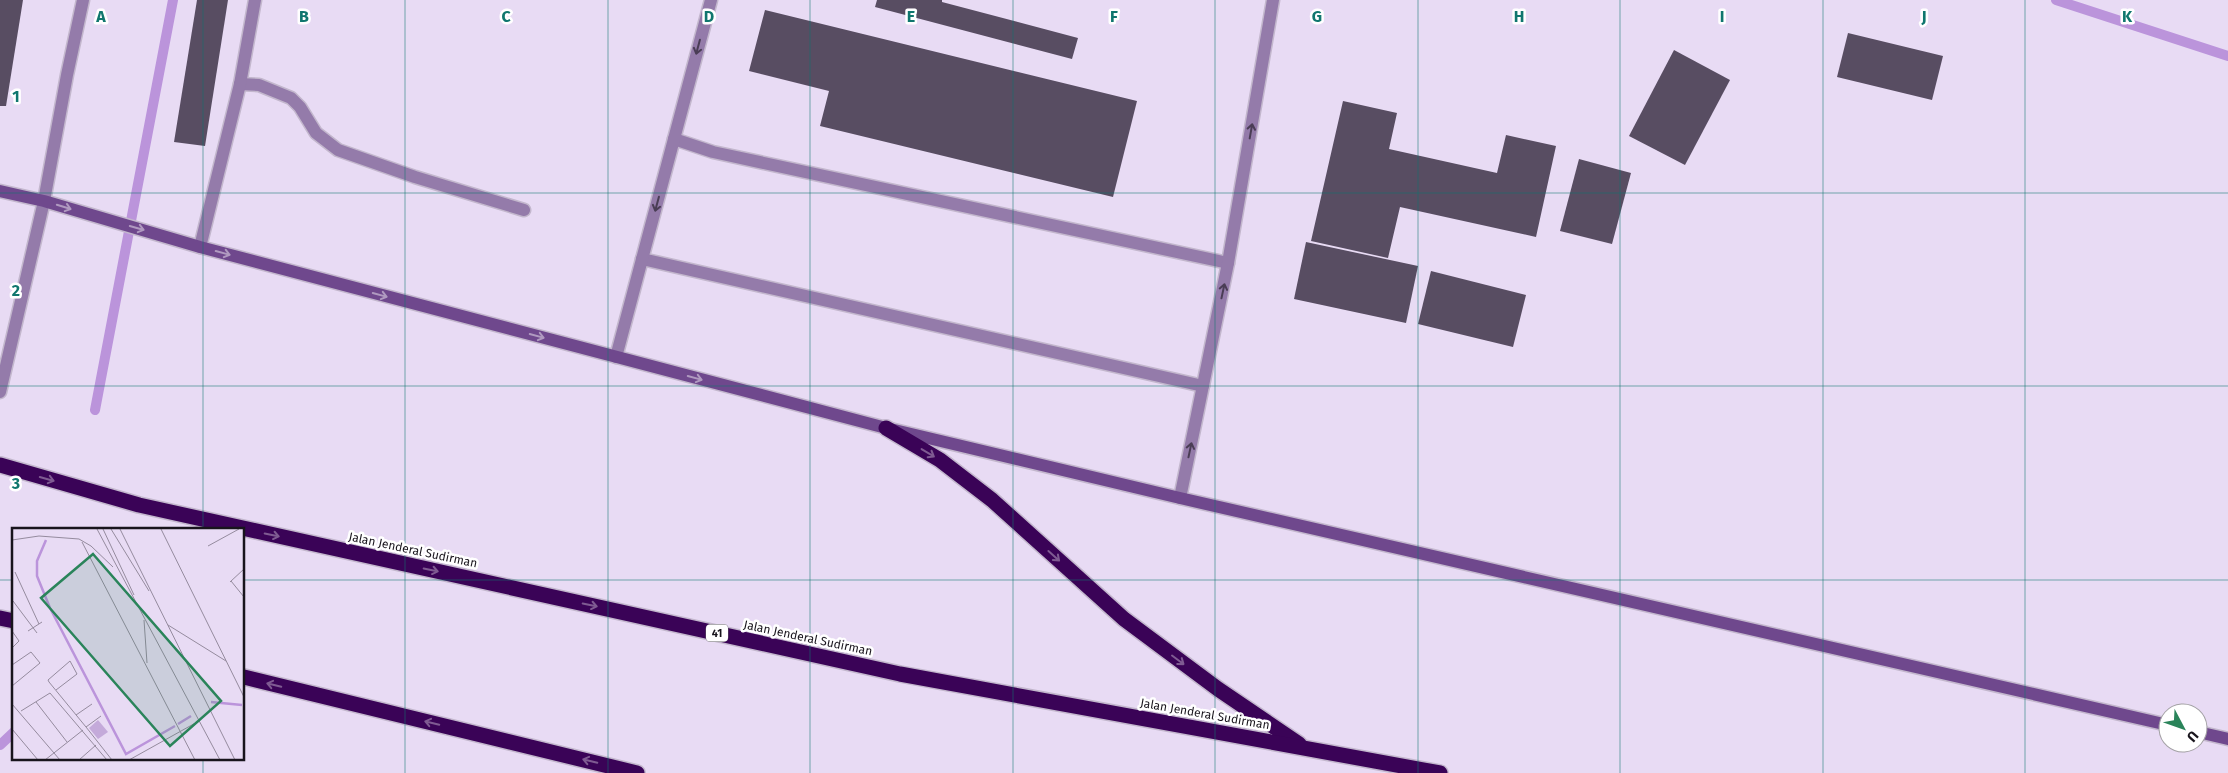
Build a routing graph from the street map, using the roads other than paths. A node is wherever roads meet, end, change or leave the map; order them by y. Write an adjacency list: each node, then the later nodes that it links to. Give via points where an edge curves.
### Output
1 (83, 0): 8 (street)
2 (255, 0): 5 (street)
3 (711, 0): 6 (street, one-way to 6)
4 (1273, 0): 12 (street, one-way to 4)
5 (240, 84): 9 (street, via 259,85 290,98 300,107 316,133 338,150); 10 (street)
6 (674, 139): 11 (street, one-way to 11); 12 (street, via 713,152)
7 (0, 191): 8 (street)
8 (44, 201): 10 (street, one-way to 10); 15 (street)
9 (524, 210)
10 (200, 247): 13 (street, one-way to 13)
11 (642, 260): 13 (street); 14 (street)
12 (1228, 263): 14 (street, one-way to 12)
13 (616, 357): 16 (street, one-way to 16)
14 (1203, 386): 18 (street, one-way to 14)
15 (0, 392)
16 (886, 428): 18 (street); 25 (highway, one-way to 25, via 940,460 992,500 1124,619 1218,689)
17 (0, 465): 19 (highway, Jalan Jenderal Sudirman / 41, one-way to 19, via 139,505)
18 (1180, 498): 22 (street)
19 (243, 528)
20 (245, 529): 25 (highway, Jalan Jenderal Sudirman / 41, one-way to 25, via 900,674)
21 (245, 677): 26 (highway, one-way to 21)
22 (2158, 723)
23 (2208, 734): 24 (street)
24 (2228, 739)
25 (1305, 747): 27 (highway, Jalan Jenderal Sudirman / 41)
26 (637, 773)
27 (1440, 773)

